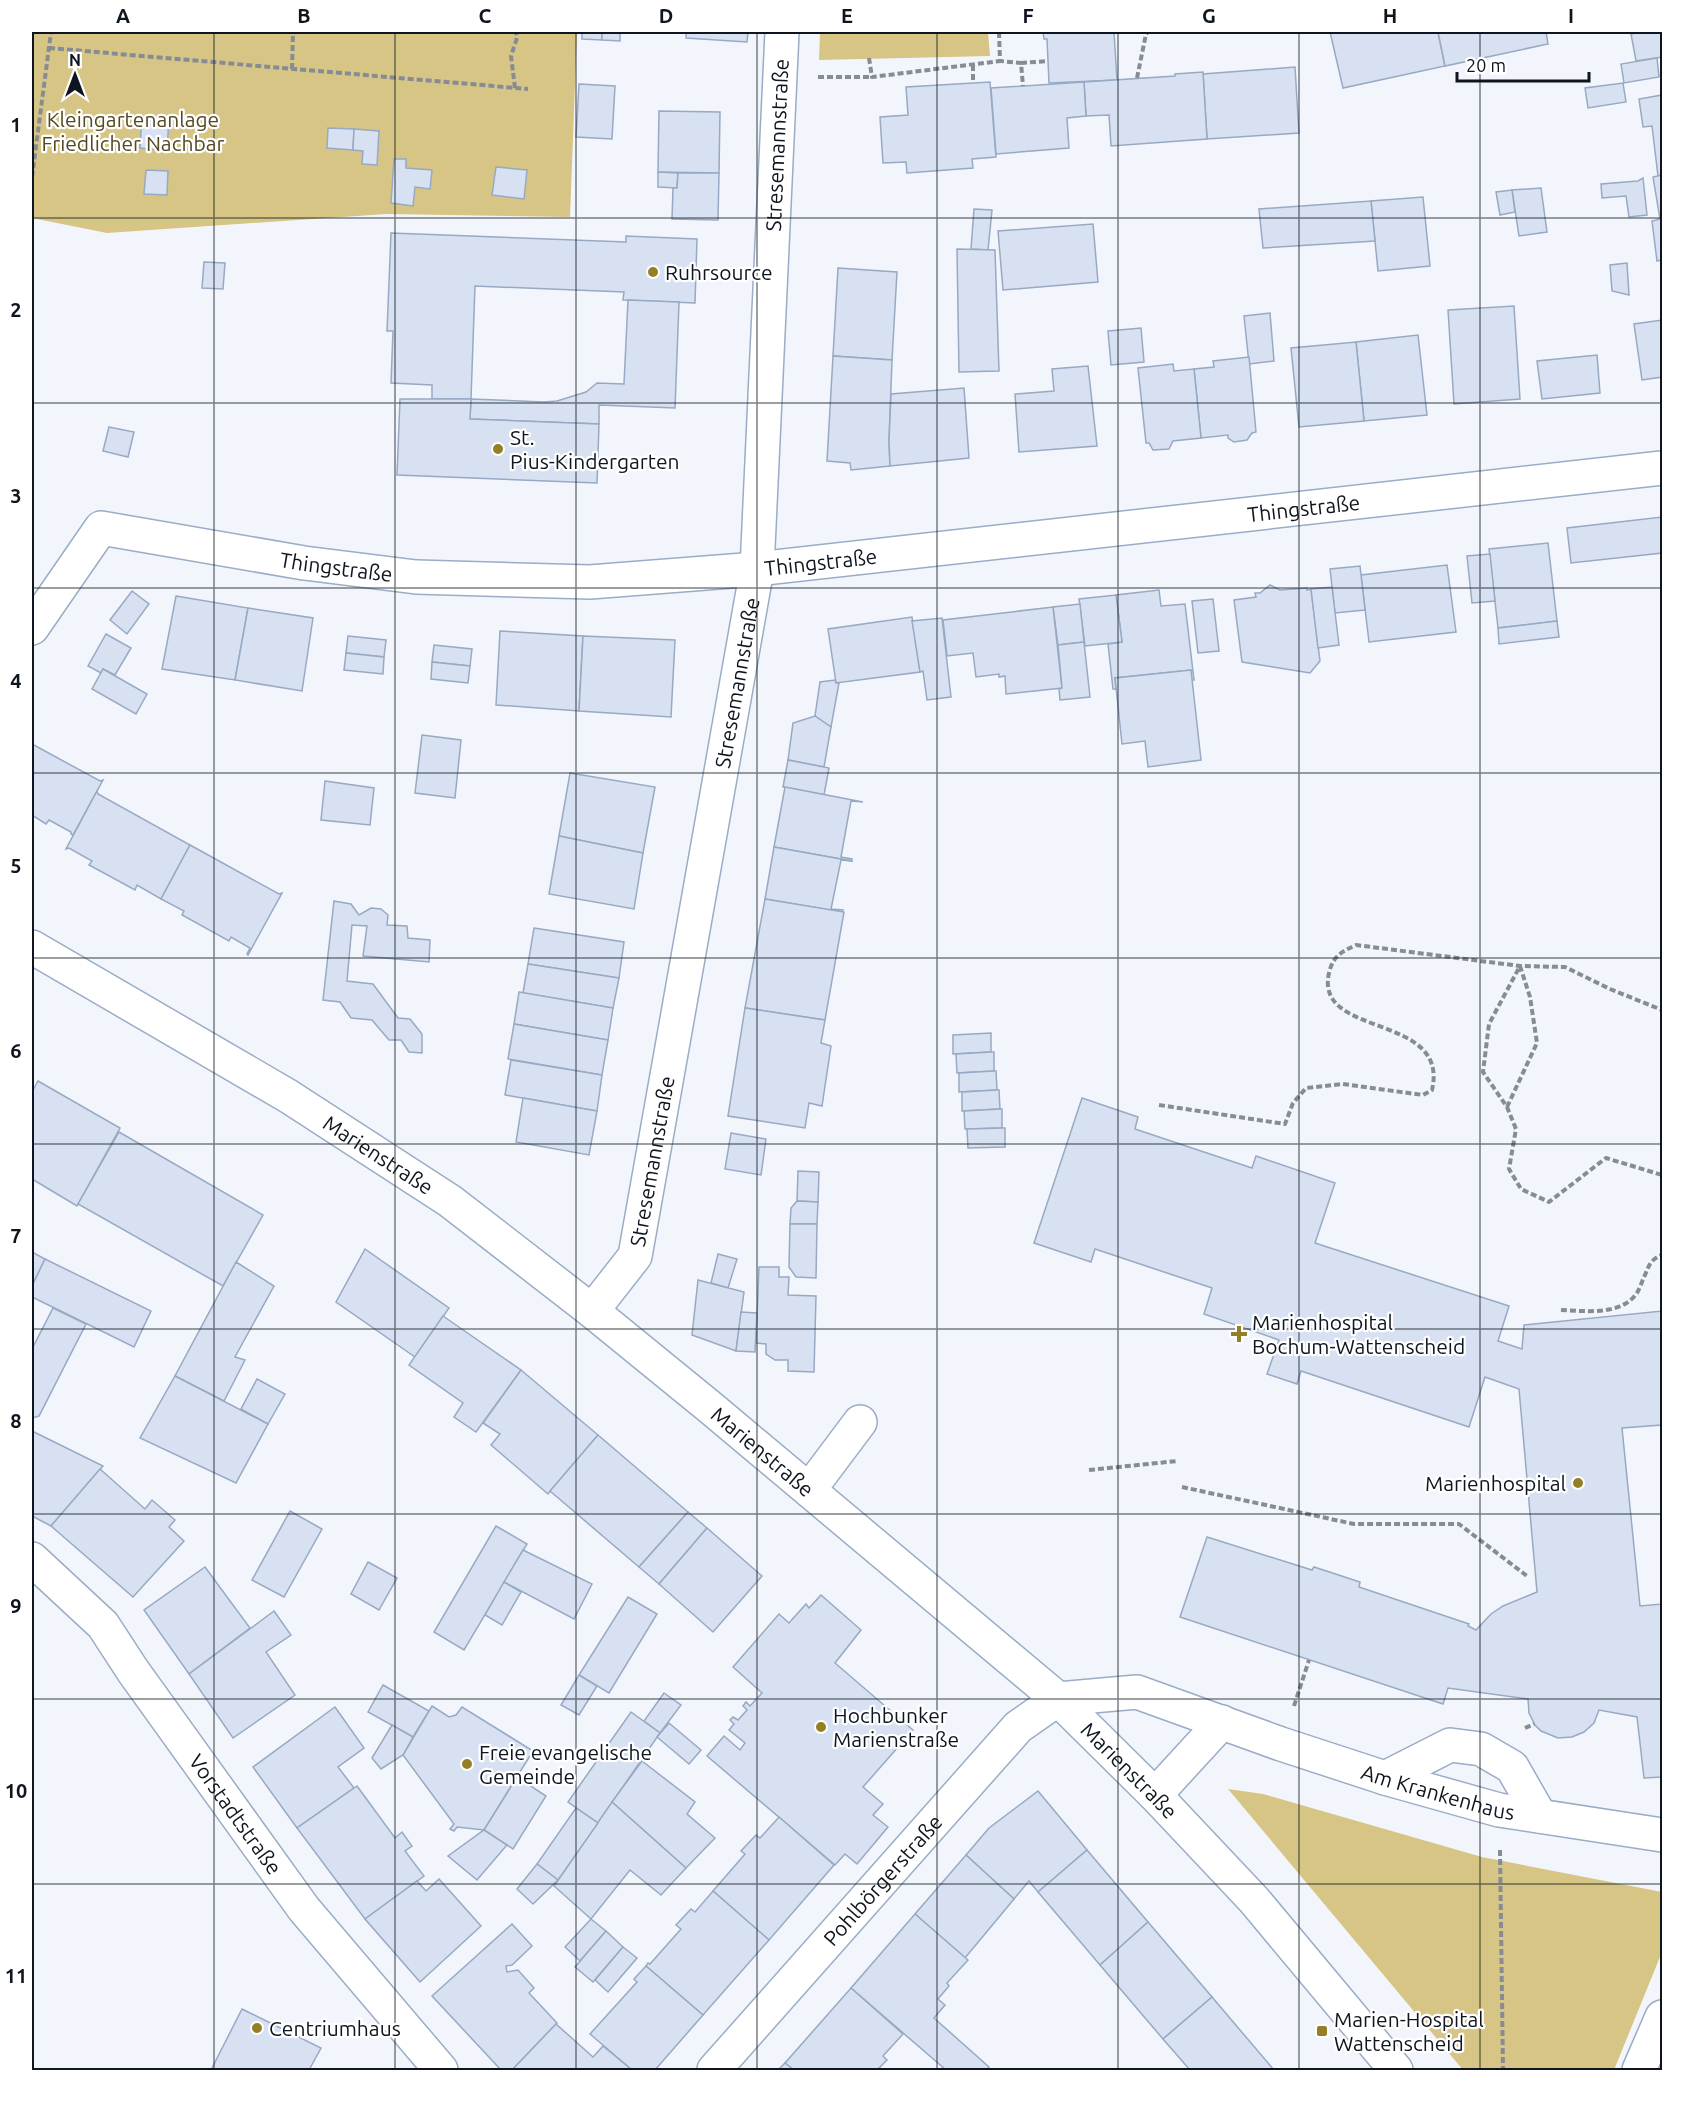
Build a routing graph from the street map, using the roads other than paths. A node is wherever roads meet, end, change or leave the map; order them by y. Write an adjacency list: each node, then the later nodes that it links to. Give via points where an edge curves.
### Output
1 (782, 32): 3 (street, Stresemannstraße)
2 (1662, 468): 3 (street, Thingstraße)
3 (757, 568): 4 (street, Thingstraße, via 590,582 416,577 304,563 101,528); 6 (street, Stresemannstraße, via 635,1256)
4 (32, 628)
5 (32, 947): 6 (street, Marienstraße, via 288,1096 450,1201)
6 (592, 1311): 8 (street, Marienstraße)
7 (860, 1422): 8 (street)
8 (808, 1490): 10 (street, Marienstraße)
9 (32, 1559): 17 (street, Vorstadtstraße, via 103,1624 304,1908)
10 (1058, 1699): 11 (street, Am Krankenhaus, via 1137,1692); 13 (street, Marienstraße); 18 (street, Pohlbörgerstraße, via 1018,1727)
11 (1222, 1722): 12 (street, Am Krankenhaus); 13 (street)
12 (1385, 1778): 14 (street, Am Krankenhaus, via 1499,1810); 14 (street, via 1450,1745 1481,1749 1512,1767)
13 (1155, 1795): 19 (street, Marienstraße, via 1254,1900)
14 (1540, 1816): 15 (street, Am Krankenhaus)
15 (1662, 1835)
16 (1662, 2017): 20 (street)
17 (441, 2070)
18 (714, 2070)
19 (1396, 2070)
20 (1639, 2070)

